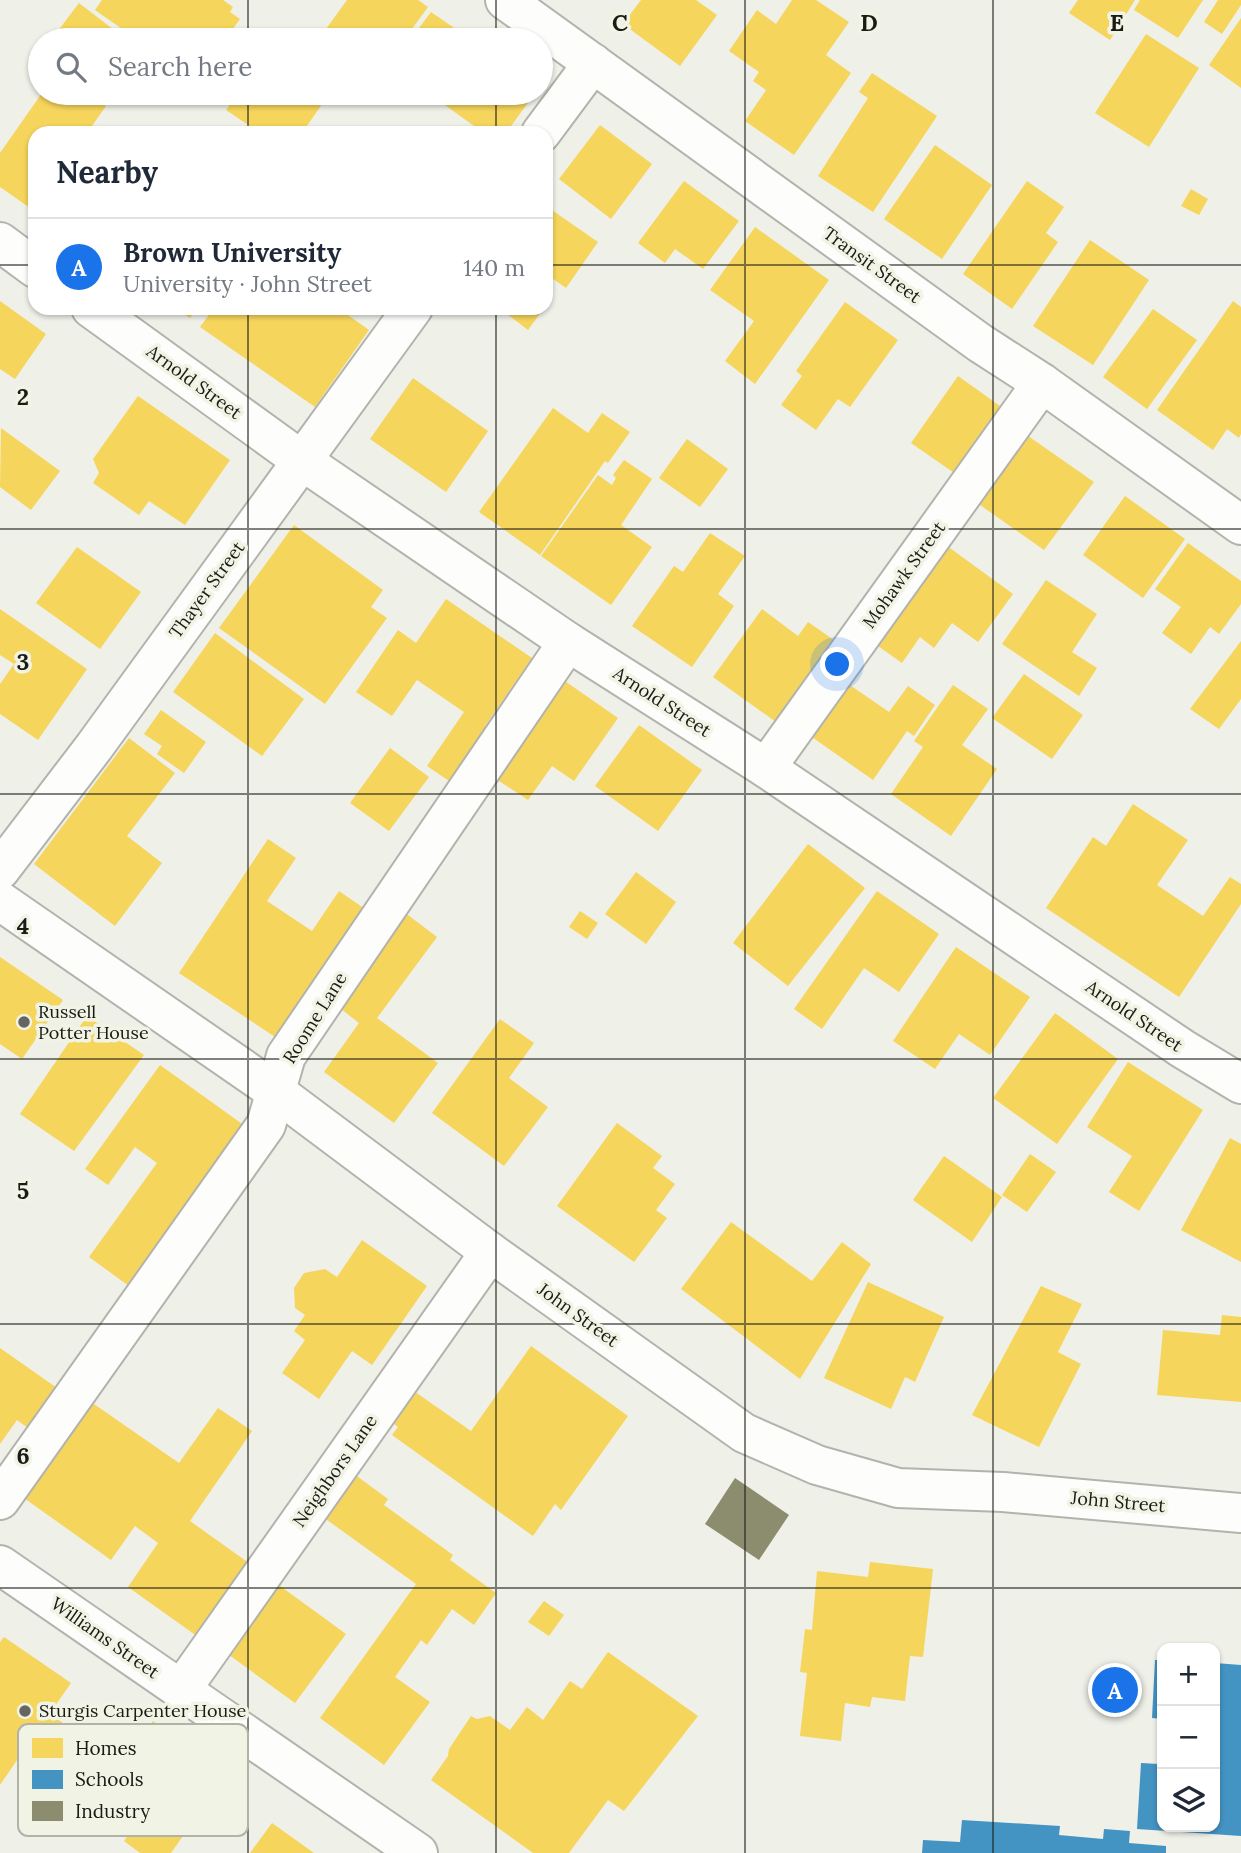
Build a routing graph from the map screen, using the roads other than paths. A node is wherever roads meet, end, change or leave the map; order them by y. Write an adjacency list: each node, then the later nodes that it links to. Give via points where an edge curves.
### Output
1 (505, 0): 2 (street, Transit Street)
2 (544, 28)
3 (553, 34): 4 (street, Transit Street)
4 (593, 63): 5 (street); 10 (street, Transit Street)
5 (546, 126)
6 (0, 242): 7 (street)
7 (28, 263)
8 (101, 315): 11 (street, Arnold Street)
9 (408, 315): 11 (street, Thayer Street)
10 (1042, 383): 12 (street, Transit Street); 14 (street, Mohawk Street)
11 (301, 460): 13 (street, Arnold Street); 15 (street, Thayer Street)
12 (1241, 525)
13 (568, 642): 14 (street, Arnold Street); 18 (street, Roome Lane, via 286,1056)
14 (766, 768): 17 (street, Arnold Street)
15 (0, 870)
16 (0, 901): 18 (street, John Street)
17 (1241, 1084)
18 (275, 1091): 19 (street, John Street); 20 (street, Roome Lane, via 266,1125)
19 (489, 1251): 21 (street, John Street, via 744,1433 817,1465 898,1488 1003,1492); 23 (street, Neighbors Lane)
20 (0, 1500)
21 (1241, 1513)
22 (0, 1565): 23 (street, Williams Street)
23 (180, 1690): 24 (street, Williams Street)
24 (229, 1724)
25 (248, 1738): 26 (street, Williams Street)
26 (409, 1850)

